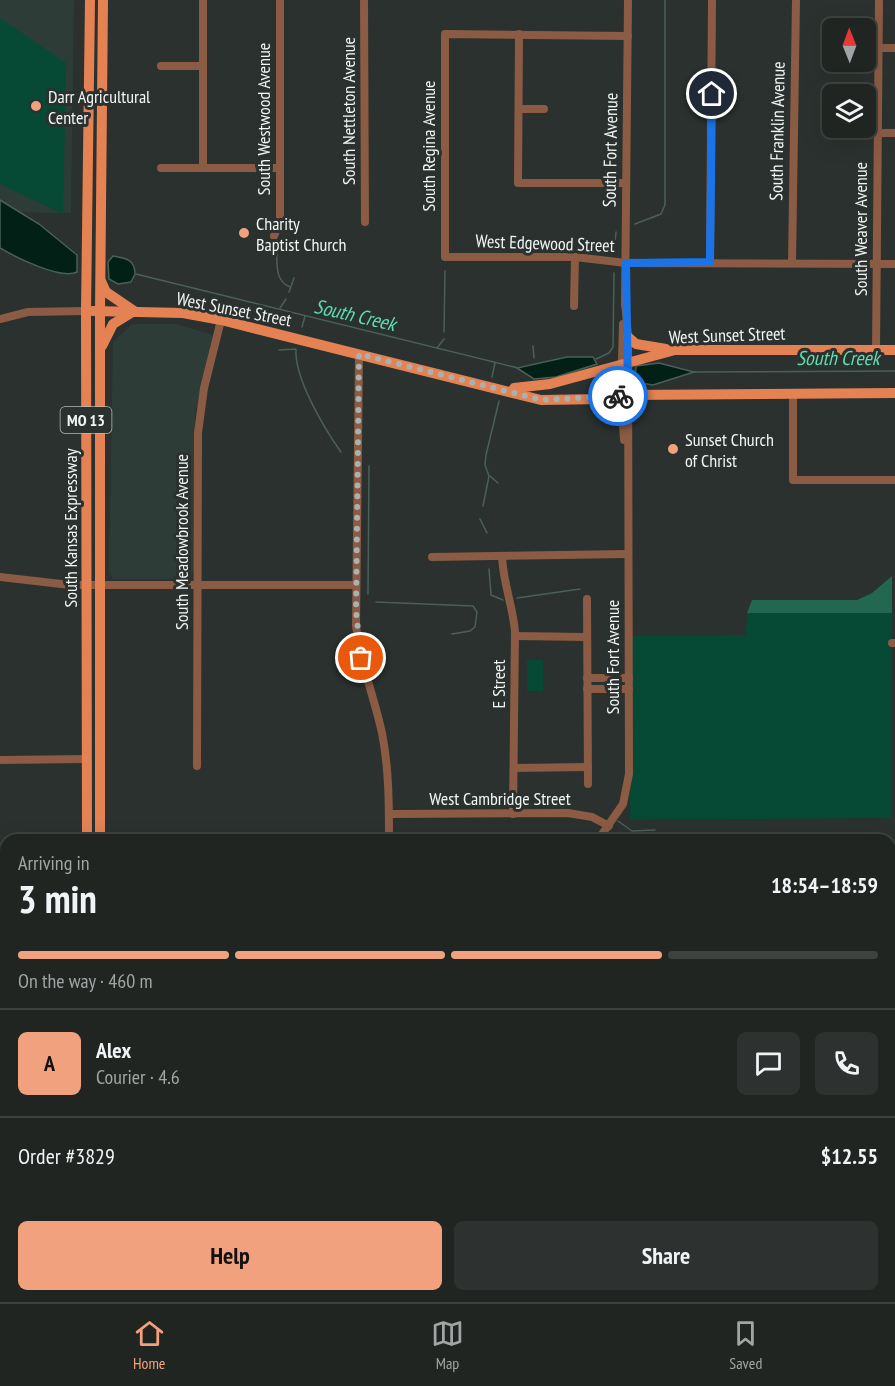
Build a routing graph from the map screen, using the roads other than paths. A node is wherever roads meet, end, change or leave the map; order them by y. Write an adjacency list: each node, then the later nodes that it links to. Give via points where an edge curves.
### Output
1 (90, 0): 36 (main road, South Kansas Expressway / MO 13)
2 (103, 0): 33 (main road, South Kansas Expressway / MO 13)
3 (203, 0): 15 (street)
4 (280, 0): 22 (street, South Westwood Avenue)
5 (364, 0): 24 (street, South Nettleton Avenue)
6 (628, 0): 11 (street, South Fort Avenue)
7 (712, 0): 28 (street)
8 (796, 0): 30 (street, South Franklin Avenue)
9 (879, 0): 12 (street, South Weaver Avenue)
10 (519, 34): 11 (street); 16 (street); 26 (street, South Regina Avenue, via 445,34)
11 (628, 36): 23 (street, South Fort Avenue)
12 (879, 48): 13 (street); 18 (street, South Weaver Avenue)
13 (895, 48)
14 (160, 66): 15 (street)
15 (203, 66): 21 (street)
16 (519, 109): 17 (street); 23 (street, via 518,183)
17 (544, 109)
18 (877, 133): 19 (street); 31 (street, South Weaver Avenue)
19 (895, 133)
20 (161, 168): 21 (street)
21 (204, 168): 22 (street)
22 (280, 168): 25 (street, South Westwood Avenue, via 280,220)
23 (626, 183): 29 (street, South Fort Avenue)
24 (365, 222)
25 (274, 236)
26 (445, 257): 27 (street, West Edgewood Street)
27 (575, 257): 29 (street, West Edgewood Street); 35 (street)
28 (710, 262): 29 (street, West Edgewood Street); 30 (street, West Edgewood Street)
29 (626, 263): 34 (street, South Fort Avenue)
30 (792, 263): 31 (street, West Edgewood Street)
31 (876, 264): 32 (street, West Edgewood Street); 43 (street, South Weaver Avenue)
32 (895, 264)
33 (100, 278): 37 (main road, South Kansas Expressway / MO 13); 38 (main road, via 106,292)
34 (625, 301): 41 (street, South Fort Avenue); 47 (street, South Fort Avenue)
35 (574, 306)
36 (86, 310): 37 (main road, West Sunset Street); 39 (street, West Sunset Street, via 40,311); 57 (main road, South Kansas Expressway / MO 13)
37 (100, 311): 38 (main road, West Sunset Street); 45 (main road, South Kansas Expressway / MO 13)
38 (134, 311): 40 (main road, West Sunset Street, via 183,312); 45 (main road, via 113,324)
39 (0, 319)
40 (221, 320): 46 (main road, West Sunset Street); 59 (street, South Meadowbrook Avenue, via 199,423)
41 (628, 337): 42 (main road, via 640,346); 47 (street, South Fort Avenue)
42 (675, 350): 43 (main road, West Sunset Street); 47 (main road, West Sunset Street)
43 (876, 350): 44 (main road, West Sunset Street)
44 (895, 350)
45 (100, 351): 58 (main road, South Kansas Expressway / MO 13)
46 (359, 354): 48 (main road, West Sunset Street); 60 (street)
47 (625, 363): 48 (main road, West Sunset Street, via 525,389); 51 (street, South Fort Avenue)
48 (493, 387): 51 (main road, West Sunset Street, via 542,400)
49 (793, 393): 50 (main road, West Sunset Street); 51 (main road, West Sunset Street); 52 (street, via 793,480)
50 (895, 393)
51 (625, 395): 53 (street, South Fort Avenue)
52 (895, 480)
53 (628, 554): 54 (street); 65 (street, South Fort Avenue)
54 (502, 556): 55 (street); 62 (street, E Street)
55 (432, 557)
56 (0, 577): 57 (street)
57 (86, 585): 58 (street); 68 (main road, South Kansas Expressway / MO 13)
58 (99, 585): 59 (street); 78 (main road, South Kansas Expressway / MO 13)
59 (198, 585): 60 (street); 70 (street, South Meadowbrook Avenue)
60 (356, 585): 74 (street, via 358,643 382,734)
61 (587, 599): 63 (street)
62 (515, 636): 63 (street); 72 (street, E Street)
63 (587, 637): 64 (street)
64 (587, 678): 65 (street); 66 (street)
65 (629, 678): 67 (street, South Fort Avenue)
66 (587, 689): 67 (street); 71 (street)
67 (629, 689): 76 (street, South Fort Avenue, via 629,784 623,804)
68 (87, 759): 69 (street); 77 (main road, South Kansas Expressway / MO 13)
69 (0, 760)
70 (197, 766)
71 (588, 767): 72 (street); 73 (street)
72 (514, 768): 75 (street, E Street)
73 (588, 784)
74 (389, 814): 75 (street, West Cambridge Street); 79 (street)
75 (513, 814): 76 (street, West Cambridge Street, via 581,814)
76 (609, 826): 80 (street, South Fort Avenue)
77 (87, 834)
78 (100, 834)
79 (389, 834)
80 (603, 834)

